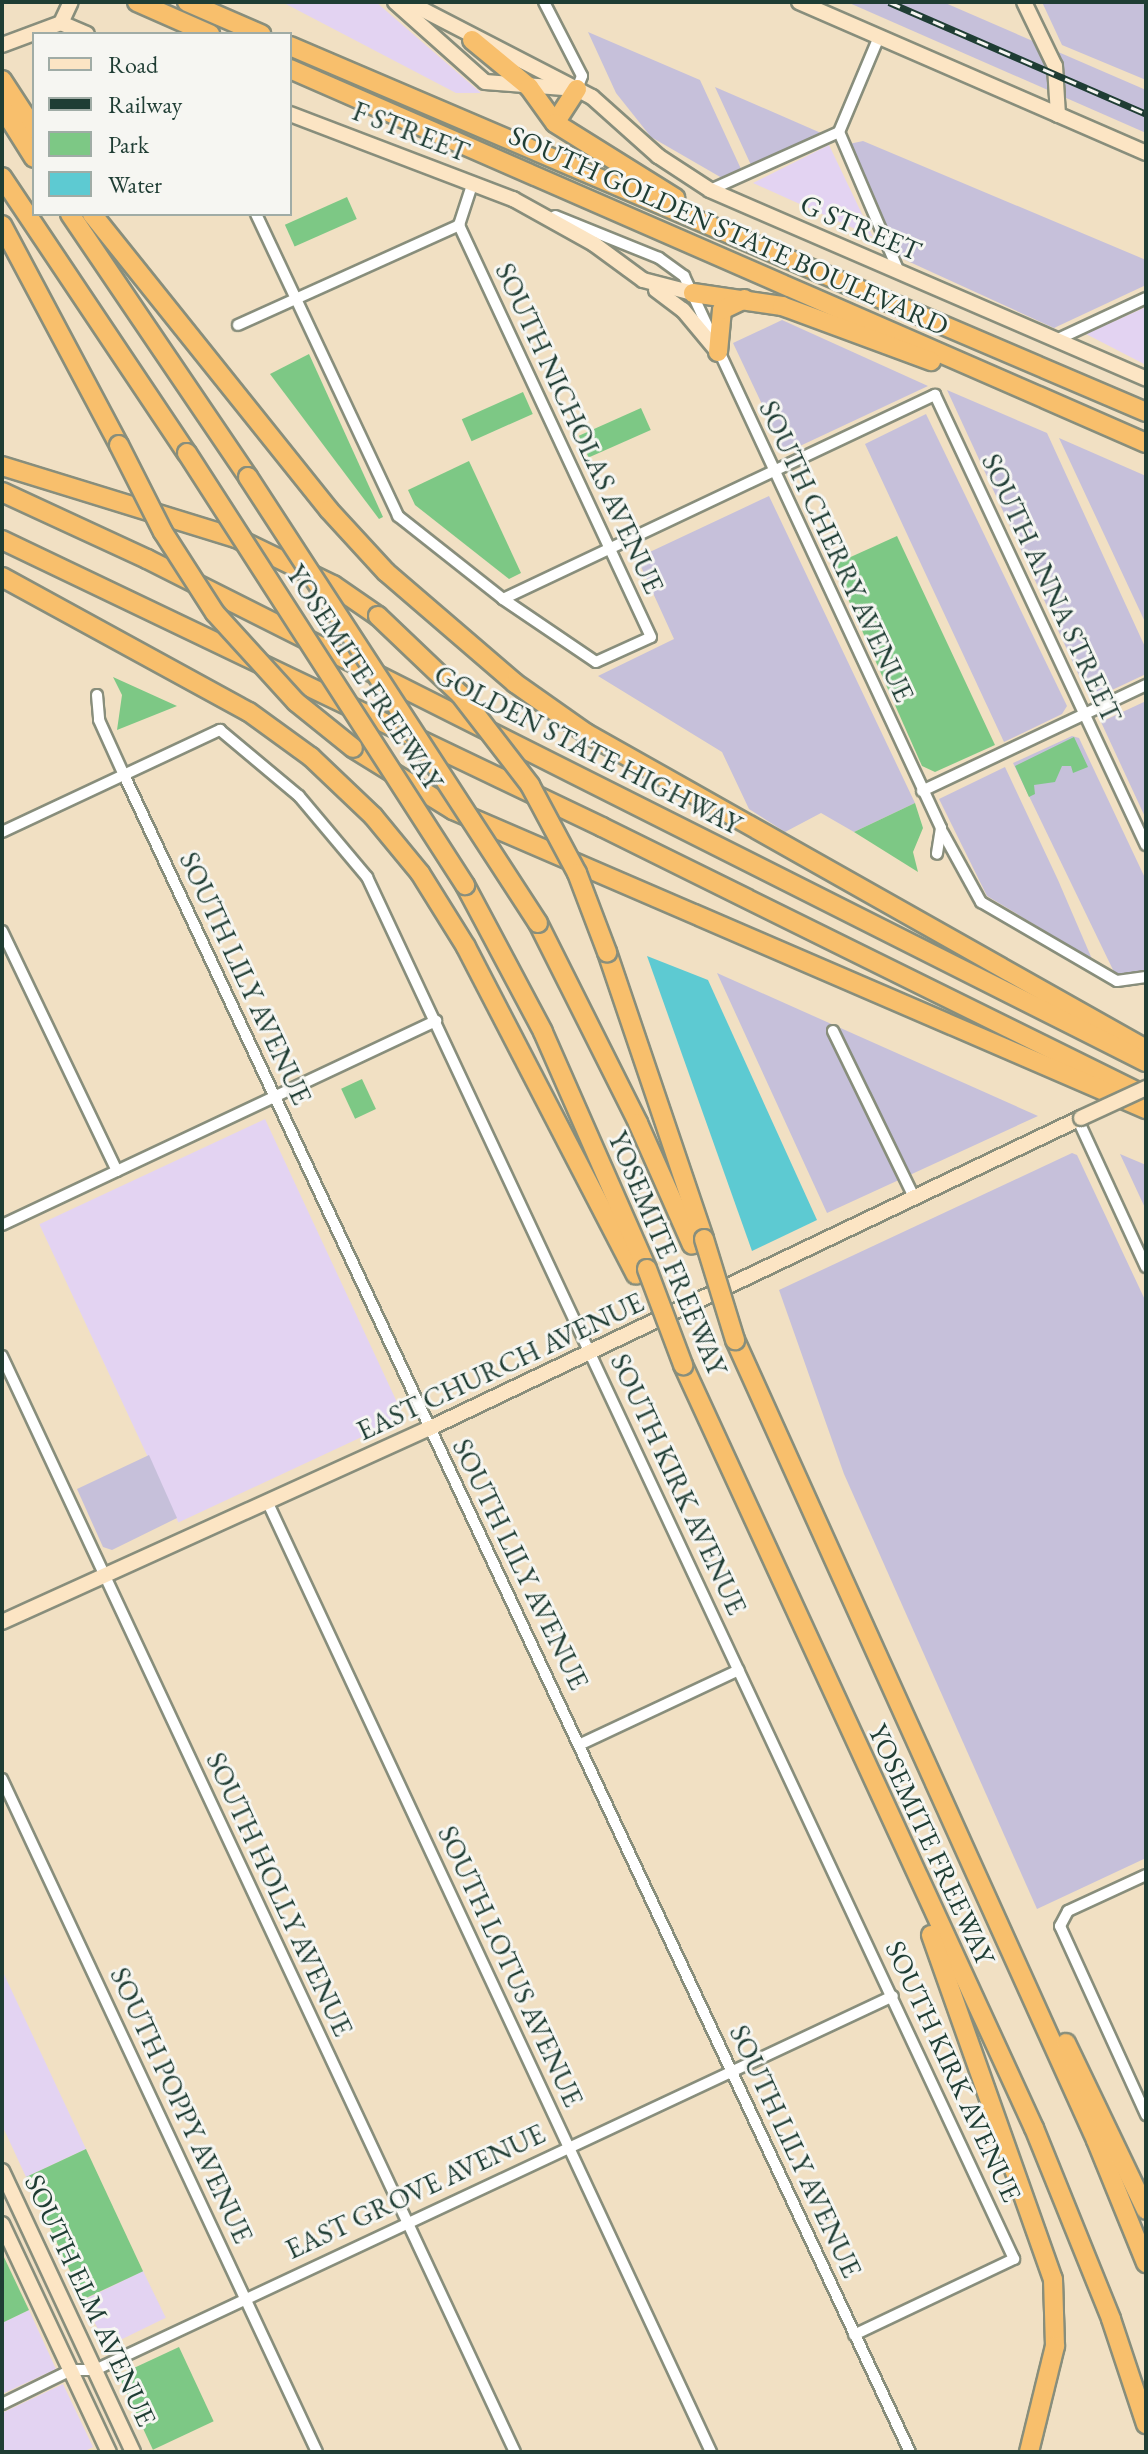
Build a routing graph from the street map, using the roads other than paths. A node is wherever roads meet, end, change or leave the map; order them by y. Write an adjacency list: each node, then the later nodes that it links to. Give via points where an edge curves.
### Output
1 (137, 2): 10 (highway)
2 (187, 2): 11 (highway)
3 (395, 2): 18 (street, via 485,82)
4 (408, 2): 13 (street, G STREET)
5 (544, 2): 19 (street, via 582,76)
6 (799, 2): 12 (street)
7 (1024, 2): 22 (street, via 1055,66)
8 (66, 13): 9 (street); 14 (street)
9 (85, 32)
10 (205, 32)
11 (256, 32)
12 (879, 37): 22 (street); 25 (street)
13 (472, 40): 18 (highway); 19 (street, G STREET)
14 (2, 45)
15 (292, 47): 37 (highway, SOUTH GOLDEN STATE BOULEVARD)
16 (292, 70): 49 (highway, SOUTH GOLDEN STATE BOULEVARD)
17 (4, 83): 24 (highway)
18 (529, 87): 19 (street); 23 (highway)
19 (577, 89): 23 (highway); 30 (street, G STREET, via 606,106 658,156)
20 (2, 107): 27 (highway)
21 (292, 115): 29 (street, F STREET)
22 (1058, 115): 26 (street)
23 (555, 123): 37 (highway)
24 (32, 126)
25 (839, 132): 30 (street); 38 (street)
26 (1146, 153)
27 (32, 155)
28 (2, 177): 83 (highway, YOSEMITE FREEWAY, bridge, via 465,885 543,1032)
29 (473, 182): 31 (street, F STREET); 36 (street)
30 (710, 190): 38 (street, G STREET)
31 (513, 199): 39 (street, F STREET, via 594,244); 40 (street, F STREET, via 669,264)
32 (71, 216): 81 (highway, YOSEMITE FREEWAY, bridge, via 538,923)
33 (94, 216): 71 (highway, via 329,510 386,572 515,683 586,733)
34 (257, 216): 43 (street)
35 (2, 225): 76 (highway, bridge, via 163,532 215,613 296,702 353,748 453,810)
36 (459, 225): 43 (street); 55 (street, SOUTH NICHOLAS AVENUE)
37 (747, 238): 48 (highway, SOUTH GOLDEN STATE BOULEVARD)
38 (899, 272): 45 (street, G STREET)
39 (643, 280): 40 (street, F STREET); 46 (street, via 683,310)
40 (693, 293): 41 (highway); 46 (street, SOUTH CHERRY AVENUE)
41 (748, 298): 46 (highway, via 722,310); 49 (highway)
42 (1146, 298): 45 (street)
43 (296, 299): 44 (street); 57 (street, via 398,516)
44 (238, 325)
45 (1056, 340): 47 (street, G STREET)
46 (718, 352): 52 (street, SOUTH CHERRY AVENUE)
47 (1146, 379)
48 (1146, 412)
49 (1116, 430): 50 (highway, SOUTH GOLDEN STATE BOULEVARD)
50 (1146, 443)
51 (2, 466): 81 (highway, bridge, via 236,538 333,585 378,616 450,683 515,763 559,837 607,952)
52 (774, 472): 55 (street); 60 (street, SOUTH ANNA STREET, via 935,395); 62 (street, SOUTH CHERRY AVENUE)
53 (2, 492): 72 (highway, GOLDEN STATE HIGHWAY, via 147,559)
54 (2, 540): 74 (highway, via 602,827)
55 (610, 549): 57 (street); 57 (street, SOUTH NICHOLAS AVENUE, via 651,637 596,662)
56 (2, 577): 83 (highway, via 249,712 311,757 373,816 420,873 466,947)
57 (503, 599)
58 (1146, 685): 60 (street)
59 (97, 695): 61 (street, SOUTH LILY AVENUE, via 99,720)
60 (1085, 714): 62 (street); 65 (street, SOUTH ANNA STREET)
61 (124, 775): 64 (street); 69 (street, SOUTH KIRK AVENUE, via 220,730 299,796 351,854 387,913); 75 (street, SOUTH LILY AVENUE)
62 (922, 791): 63 (street, SOUTH CHERRY AVENUE)
63 (941, 828): 66 (street); 68 (street, SOUTH CHERRY AVENUE, via 981,902 1117,981)
64 (2, 832)
65 (1146, 845)
66 (937, 854)
67 (2, 931): 78 (street)
68 (1146, 977)
69 (436, 1021): 75 (street); 84 (street, SOUTH KIRK AVENUE)
70 (833, 1031): 79 (street)
71 (1146, 1049)
72 (1146, 1062)
73 (1146, 1088): 77 (street, EAST CHURCH AVENUE, bridge)
74 (1146, 1096)
75 (276, 1097): 78 (street); 86 (street, SOUTH LILY AVENUE)
76 (1146, 1109)
77 (1080, 1119): 79 (street, EAST CHURCH AVENUE); 82 (street)
78 (117, 1171): 80 (street)
79 (915, 1199): 84 (street, EAST CHURCH AVENUE)
80 (2, 1225)
81 (698, 1242): 94 (highway, YOSEMITE FREEWAY, bridge, via 735,1340)
82 (1146, 1267)
83 (642, 1272): 93 (highway, YOSEMITE FREEWAY, bridge)
84 (590, 1353): 86 (street, EAST CHURCH AVENUE); 90 (street, SOUTH KIRK AVENUE)
85 (2, 1356): 88 (street, SOUTH HOLLY AVENUE)
86 (428, 1429): 87 (street, EAST CHURCH AVENUE); 91 (street, SOUTH LILY AVENUE)
87 (267, 1501): 88 (street, EAST CHURCH AVENUE); 99 (street, SOUTH LOTUS AVENUE)
88 (104, 1576): 89 (street, EAST CHURCH AVENUE); 102 (street, SOUTH HOLLY AVENUE)
89 (2, 1622)
90 (739, 1670): 91 (street); 96 (street, SOUTH KIRK AVENUE)
91 (581, 1744): 97 (street, SOUTH LILY AVENUE)
92 (2, 1779): 105 (street, SOUTH POPPY AVENUE)
93 (887, 1816): 110 (highway, YOSEMITE FREEWAY, via 1040,2142 1111,2319); 117 (highway, via 1015,2160 1053,2279 1055,2346)
94 (975, 1867): 101 (highway); 104 (highway, YOSEMITE FREEWAY)
95 (1146, 1875): 98 (street, via 1068,1911 1061,1934)
96 (893, 1996): 97 (street, EAST GROVE AVENUE); 106 (street, SOUTH KIRK AVENUE, via 1014,2259)
97 (733, 2070): 99 (street, EAST GROVE AVENUE); 106 (street, SOUTH LILY AVENUE)
98 (1146, 2115)
99 (568, 2146): 102 (street, EAST GROVE AVENUE); 115 (street, SOUTH LOTUS AVENUE)
100 (2, 2171): 108 (street, SOUTH ELM AVENUE)
101 (1146, 2210)
102 (407, 2221): 105 (street, EAST GROVE AVENUE); 114 (street, SOUTH HOLLY AVENUE)
103 (2, 2224): 107 (street, SOUTH ELM AVENUE)
104 (1146, 2263)
105 (245, 2297): 108 (street, EAST GROVE AVENUE); 113 (street, SOUTH POPPY AVENUE)
106 (854, 2335): 116 (street, SOUTH LILY AVENUE)
107 (71, 2370): 108 (street, EAST GROVE AVENUE); 109 (street, EAST GROVE AVENUE); 111 (street, SOUTH ELM AVENUE)
108 (95, 2370): 112 (street, SOUTH ELM AVENUE)
109 (2, 2404)
110 (1146, 2424)
111 (109, 2452)
112 (133, 2452)
113 (317, 2452)
114 (515, 2452)
115 (711, 2452)
116 (910, 2452)
117 (1029, 2452)

